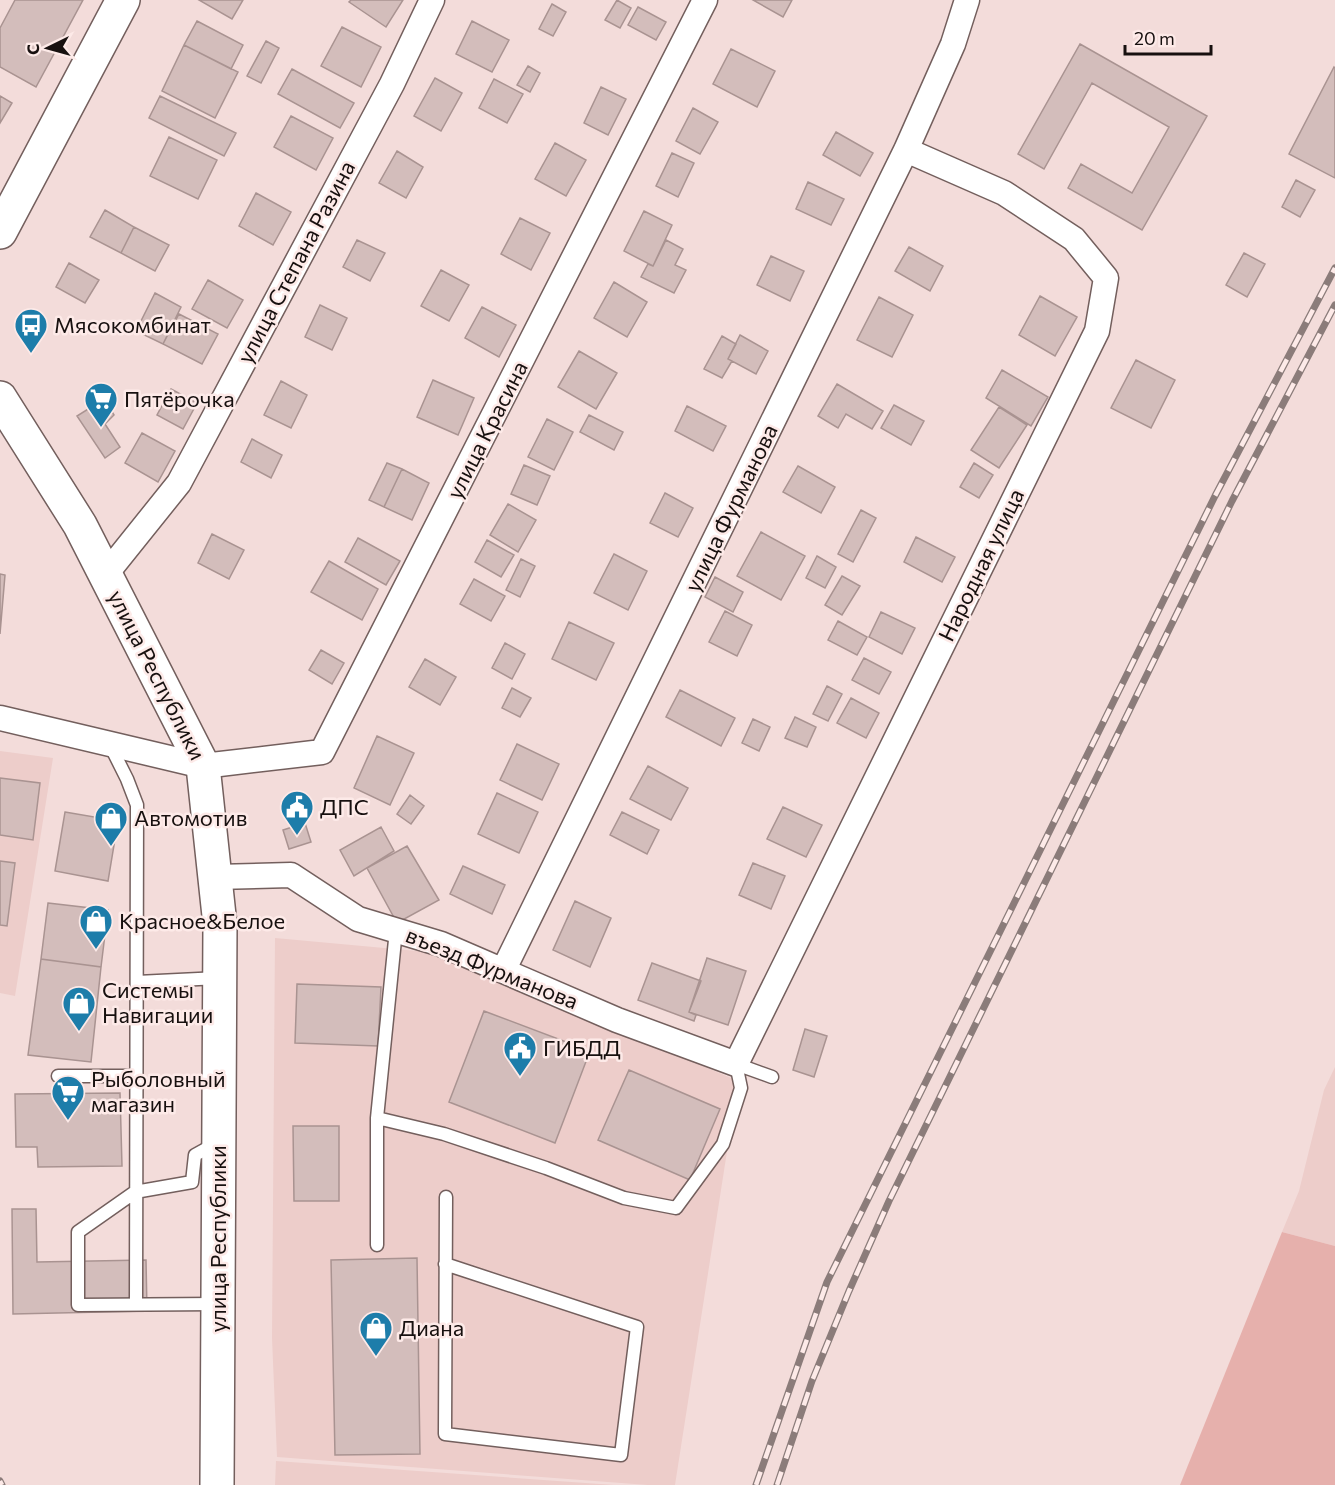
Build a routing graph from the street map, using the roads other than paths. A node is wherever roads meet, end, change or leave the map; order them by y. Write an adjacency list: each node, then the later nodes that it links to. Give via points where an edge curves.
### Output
1 (123, 0): 6 (main road)
2 (432, 0): 8 (street, улица Степана Разина, via 392,84 179,483)
3 (705, 0): 11 (street, улица Красина, via 322,752)
4 (968, 0): 5 (street, улица Фурманова)
5 (906, 150): 14 (street, улица Фурманова); 17 (street, Народная улица, via 1004,193 1074,238 1106,278 1097,331)
6 (0, 232)
7 (0, 398): 8 (main road, улица Республики, via 80,525)
8 (106, 574): 11 (main road, улица Республики)
9 (0, 718): 10 (street)
10 (110, 744): 11 (street); 16 (lane, via 137,805)
11 (203, 766): 12 (main road, улица Республики)
12 (216, 877): 13 (street, въезд Фурманова, via 291,875 358,919); 15 (main road, улица Республики)
13 (396, 930): 14 (street, въезд Фурманова); 21 (lane)
14 (504, 969): 17 (street, въезд Фурманова, via 617,1020)
15 (220, 978): 16 (lane); 22 (main road, улица Республики)
16 (137, 982): 19 (lane)
17 (736, 1064): 20 (lane); 21 (lane, via 741,1088 723,1144 676,1208 624,1198 444,1134)
18 (58, 1076): 19 (lane)
19 (136, 1076): 23 (lane)
20 (771, 1077)
21 (377, 1118): 25 (lane)
22 (219, 1142): 23 (lane, via 195,1155 192,1182); 28 (main road, улица Республики)
23 (135, 1192): 27 (lane); 27 (lane, via 78,1232 78,1305)
24 (446, 1197): 26 (lane)
25 (377, 1245)
26 (446, 1264): 26 (lane, via 445,1434 621,1455 637,1327)
27 (136, 1304): 28 (lane)
28 (218, 1304): 29 (main road, улица Республики)
29 (217, 1485)

